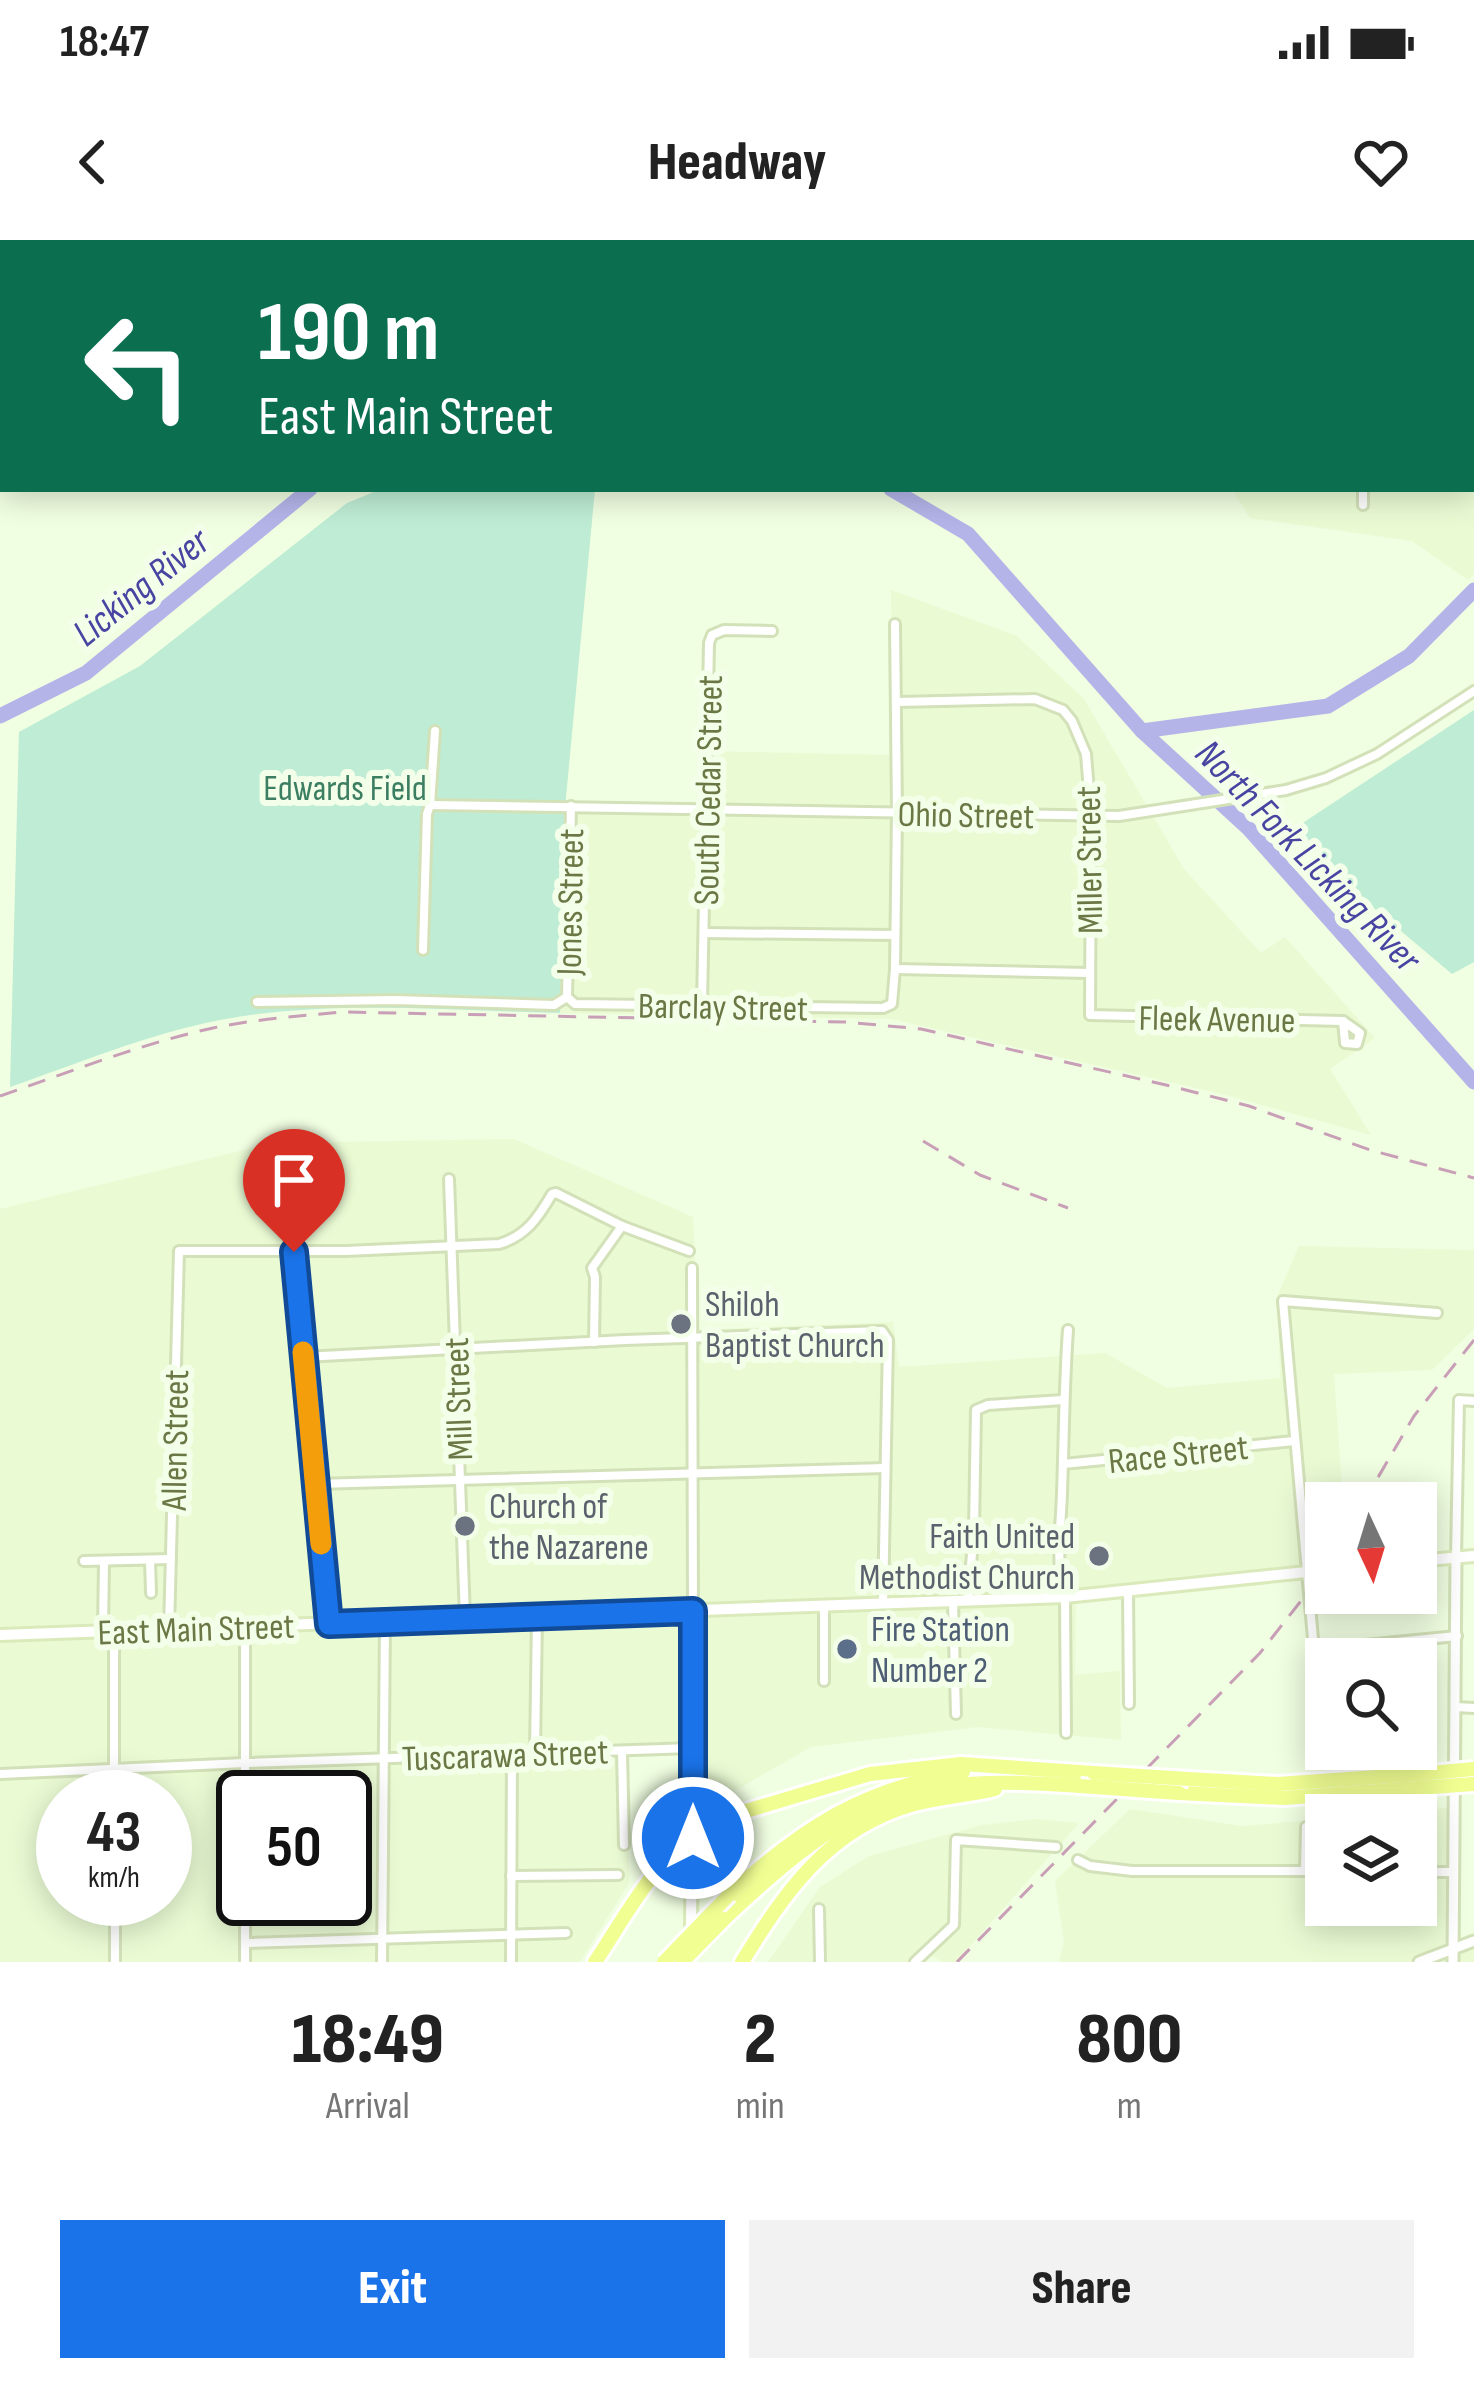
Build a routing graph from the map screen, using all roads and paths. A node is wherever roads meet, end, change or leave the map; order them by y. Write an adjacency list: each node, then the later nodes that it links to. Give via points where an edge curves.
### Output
1 (1364, 492): 2 (street)
2 (1363, 505)
3 (895, 624): 6 (street)
4 (772, 631): 10 (street, South Cedar Street, via 724,630 709,643)
5 (1474, 691): 12 (street, Ohio Street, via 1361,763 1306,785)
6 (897, 703): 11 (street); 12 (street, Miller Street, via 1036,699 1064,710 1086,754)
7 (435, 731): 8 (street)
8 (430, 806): 9 (street, Ohio Street); 15 (street)
9 (571, 806): 10 (street, Ohio Street); 18 (street, Jones Street)
10 (707, 808): 11 (street, Ohio Street); 13 (street, South Cedar Street)
11 (897, 812): 12 (street, Ohio Street); 14 (street)
12 (1091, 816): 17 (street, Miller Street)
13 (704, 933): 14 (street); 20 (street, South Cedar Street)
14 (895, 935): 16 (street)
15 (423, 950)
16 (895, 969): 17 (street); 20 (street, Barclay Street, via 894,1000 883,1008)
17 (1090, 973): 21 (street, Miller Street)
18 (567, 997): 19 (street, Barclay Street, via 554,1005); 20 (street, Barclay Street, via 574,1004)
19 (257, 1002)
20 (702, 1005)
21 (1090, 1015): 22 (street, Fleek Avenue)
22 (1343, 1021)
23 (449, 1179): 25 (street, Mill Street)
24 (622, 1226): 25 (street, via 552,1194 521,1236); 26 (street); 32 (street, via 592,1268)
25 (451, 1246): 27 (street); 33 (street, Mill Street)
26 (689, 1251)
27 (294, 1252): 34 (street); 45 (street, Allen Street, via 179,1251)
28 (692, 1268): 31 (street)
29 (1438, 1313): 37 (street, via 1283,1301)
30 (1068, 1330): 35 (street)
31 (692, 1340): 32 (street); 39 (street, via 878,1330 887,1347); 40 (street)
32 (594, 1342): 33 (street)
33 (455, 1351): 34 (street); 41 (street, Mill Street)
34 (304, 1357): 42 (street)
35 (1063, 1400): 38 (street); 56 (street, via 980,1406 975,1413)
36 (1474, 1400): 44 (street, via 1459,1400)
37 (1294, 1441): 38 (street, Race Street); 50 (street)
38 (1063, 1464): 54 (street)
39 (886, 1468): 40 (street); 57 (street)
40 (692, 1473): 41 (street); 59 (street)
41 (460, 1480): 42 (street); 61 (street, Mill Street)
42 (316, 1484): 63 (street)
43 (1474, 1556): 44 (main road)
44 (1456, 1557): 46 (main road); 68 (street)
45 (171, 1559): 47 (street); 65 (street, Allen Street)
46 (1437, 1559)
47 (150, 1560): 49 (street); 53 (street)
48 (84, 1561): 49 (street)
49 (104, 1561): 66 (street)
50 (1305, 1562)
51 (1305, 1573): 52 (main road, East Main Street)
52 (1128, 1591): 54 (main road, East Main Street); 71 (street)
53 (151, 1593)
54 (1065, 1597): 56 (main road, East Main Street); 75 (street)
55 (953, 1601): 56 (main road, East Main Street); 57 (main road, East Main Street); 74 (street)
56 (968, 1601)
57 (883, 1604): 58 (main road, East Main Street)
58 (824, 1606): 59 (main road, East Main Street); 70 (street)
59 (693, 1611): 60 (main road, East Main Street); 76 (main road)
60 (537, 1617): 61 (main road, East Main Street); 78 (street)
61 (465, 1619): 62 (main road, East Main Street)
62 (385, 1622): 63 (main road, East Main Street); 80 (street)
63 (329, 1624): 64 (main road, East Main Street)
64 (245, 1627): 65 (main road, East Main Street); 81 (street)
65 (169, 1629): 66 (main road, East Main Street)
66 (108, 1632): 67 (main road, East Main Street); 83 (street)
67 (0, 1635)
68 (1457, 1636): 69 (street); 72 (street)
69 (1437, 1638)
70 (824, 1681)
71 (1129, 1704)
72 (1456, 1707): 73 (street); 96 (street)
73 (1474, 1708)
74 (956, 1714)
75 (1066, 1733)
76 (694, 1748): 77 (street, Tuscarawa Street); 90 (main road)
77 (622, 1750): 78 (street, Tuscarawa Street); 91 (street)
78 (535, 1753): 79 (street, Tuscarawa Street)
79 (512, 1754): 80 (street, Tuscarawa Street); 98 (street)
80 (384, 1758): 81 (street, Tuscarawa Street); 104 (street)
81 (245, 1763): 83 (street, Tuscarawa Street); 85 (street)
82 (992, 1767): 87 (highway, bridge, via 1277,1784); 90 (highway, via 870,1774 716,1820); 113 (highway, bridge, via 916,1780 794,1839)
83 (114, 1769): 86 (street, Tuscarawa Street)
84 (1474, 1769): 87 (highway, bridge)
85 (245, 1770)
86 (0, 1774)
87 (1419, 1781): 88 (highway, bridge, via 1284,1798); 89 (highway, bridge)
88 (1024, 1783): 114 (highway, bridge, via 919,1791 861,1814 800,1851); 115 (highway, via 913,1805 860,1825 799,1878)
89 (1474, 1784)
90 (693, 1838): 112 (highway, via 652,1874); 114 (main road)
91 (624, 1845)
92 (1055, 1847): 117 (street, via 956,1840 954,1925)
93 (1078, 1860): 94 (street, via 1132,1871)
94 (1305, 1871)
95 (1437, 1872): 96 (street)
96 (1456, 1872): 107 (street)
97 (618, 1875): 98 (street)
98 (511, 1876): 103 (street)
99 (819, 1910): 116 (street)
100 (115, 1926): 108 (street)
101 (245, 1926): 106 (street)
102 (566, 1933): 103 (street)
103 (511, 1935): 104 (street); 111 (street)
104 (382, 1939): 106 (street); 110 (street)
105 (1474, 1941): 107 (street)
106 (245, 1943): 109 (street)
107 (1454, 1948): 118 (street); 119 (street)
108 (115, 1962)
109 (245, 1962)
110 (382, 1962)
111 (511, 1962)
112 (595, 1962)
113 (664, 1962)
114 (686, 1962)
115 (742, 1962)
116 (820, 1962)
117 (915, 1962)
118 (1419, 1962)
119 (1454, 1962)

